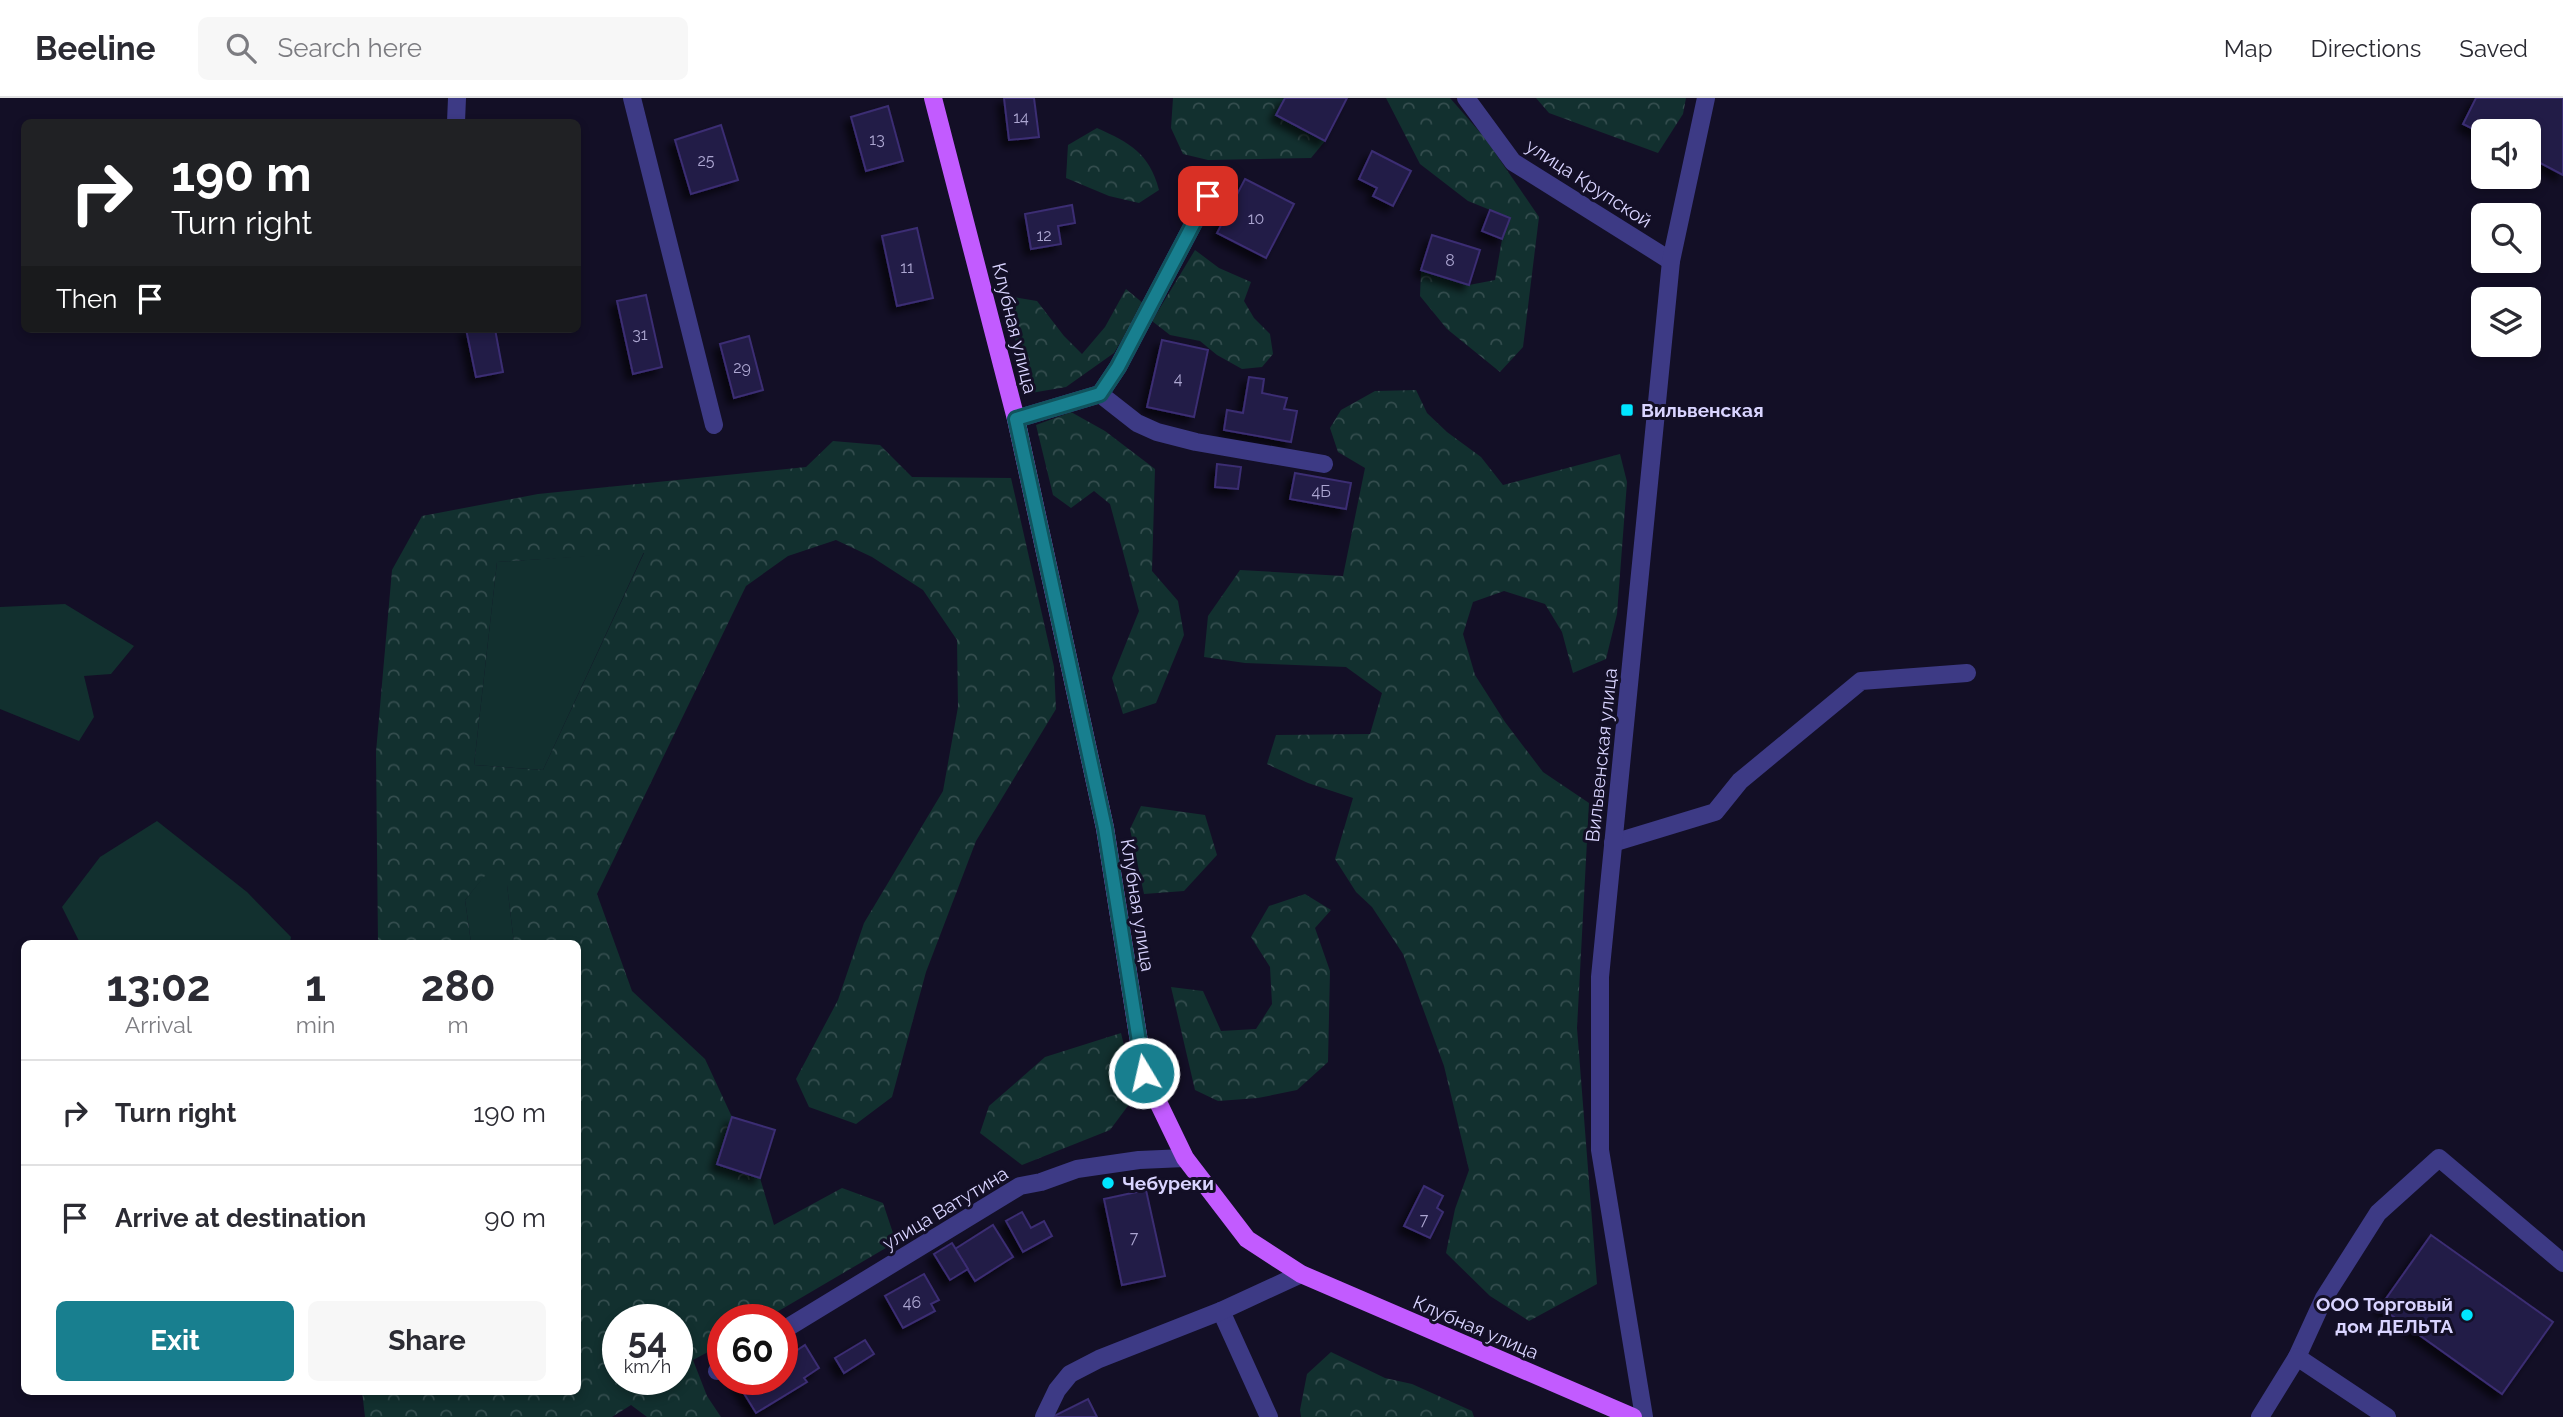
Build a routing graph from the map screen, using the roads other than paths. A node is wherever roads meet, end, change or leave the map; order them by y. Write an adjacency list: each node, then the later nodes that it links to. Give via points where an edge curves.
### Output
1 (457, 98): 6 (street)
2 (632, 98): 11 (street)
3 (933, 98): 10 (main road, Клубная улица)
4 (1466, 98): 8 (street, улица Крупской, via 1513,162)
5 (1706, 98): 8 (street, Вильвенская улица)
6 (456, 119)
7 (1208, 196): 9 (street)
8 (1671, 261): 14 (street, Вильвенская улица)
9 (1100, 394): 10 (street); 12 (street, via 1137,423 1157,432)
10 (1016, 419): 15 (main road, Клубная улица, via 1105,828 1144,1073)
11 (714, 425)
12 (1324, 464)
13 (1967, 673): 14 (street, via 1861,681 1740,781 1714,812)
14 (1613, 843): 24 (street, Вильвенская улица, via 1600,977 1600,1150)
15 (1185, 1158): 17 (main road, Клубная улица, via 1247,1239); 19 (street, улица Ватутина, via 1077,1169 1020,1186)
16 (2563, 1263): 20 (street, via 2439,1158 2378,1213 2324,1298)
17 (1301, 1274): 18 (street); 23 (main road, Клубная улица)
18 (1221, 1311): 21 (street, via 1070,1374); 22 (street)
19 (798, 1321)
20 (2297, 1357): 25 (street); 26 (street)
21 (1044, 1417)
22 (1269, 1417)
23 (1633, 1417)
24 (1644, 1417)
25 (2260, 1417)
26 (2387, 1417)

